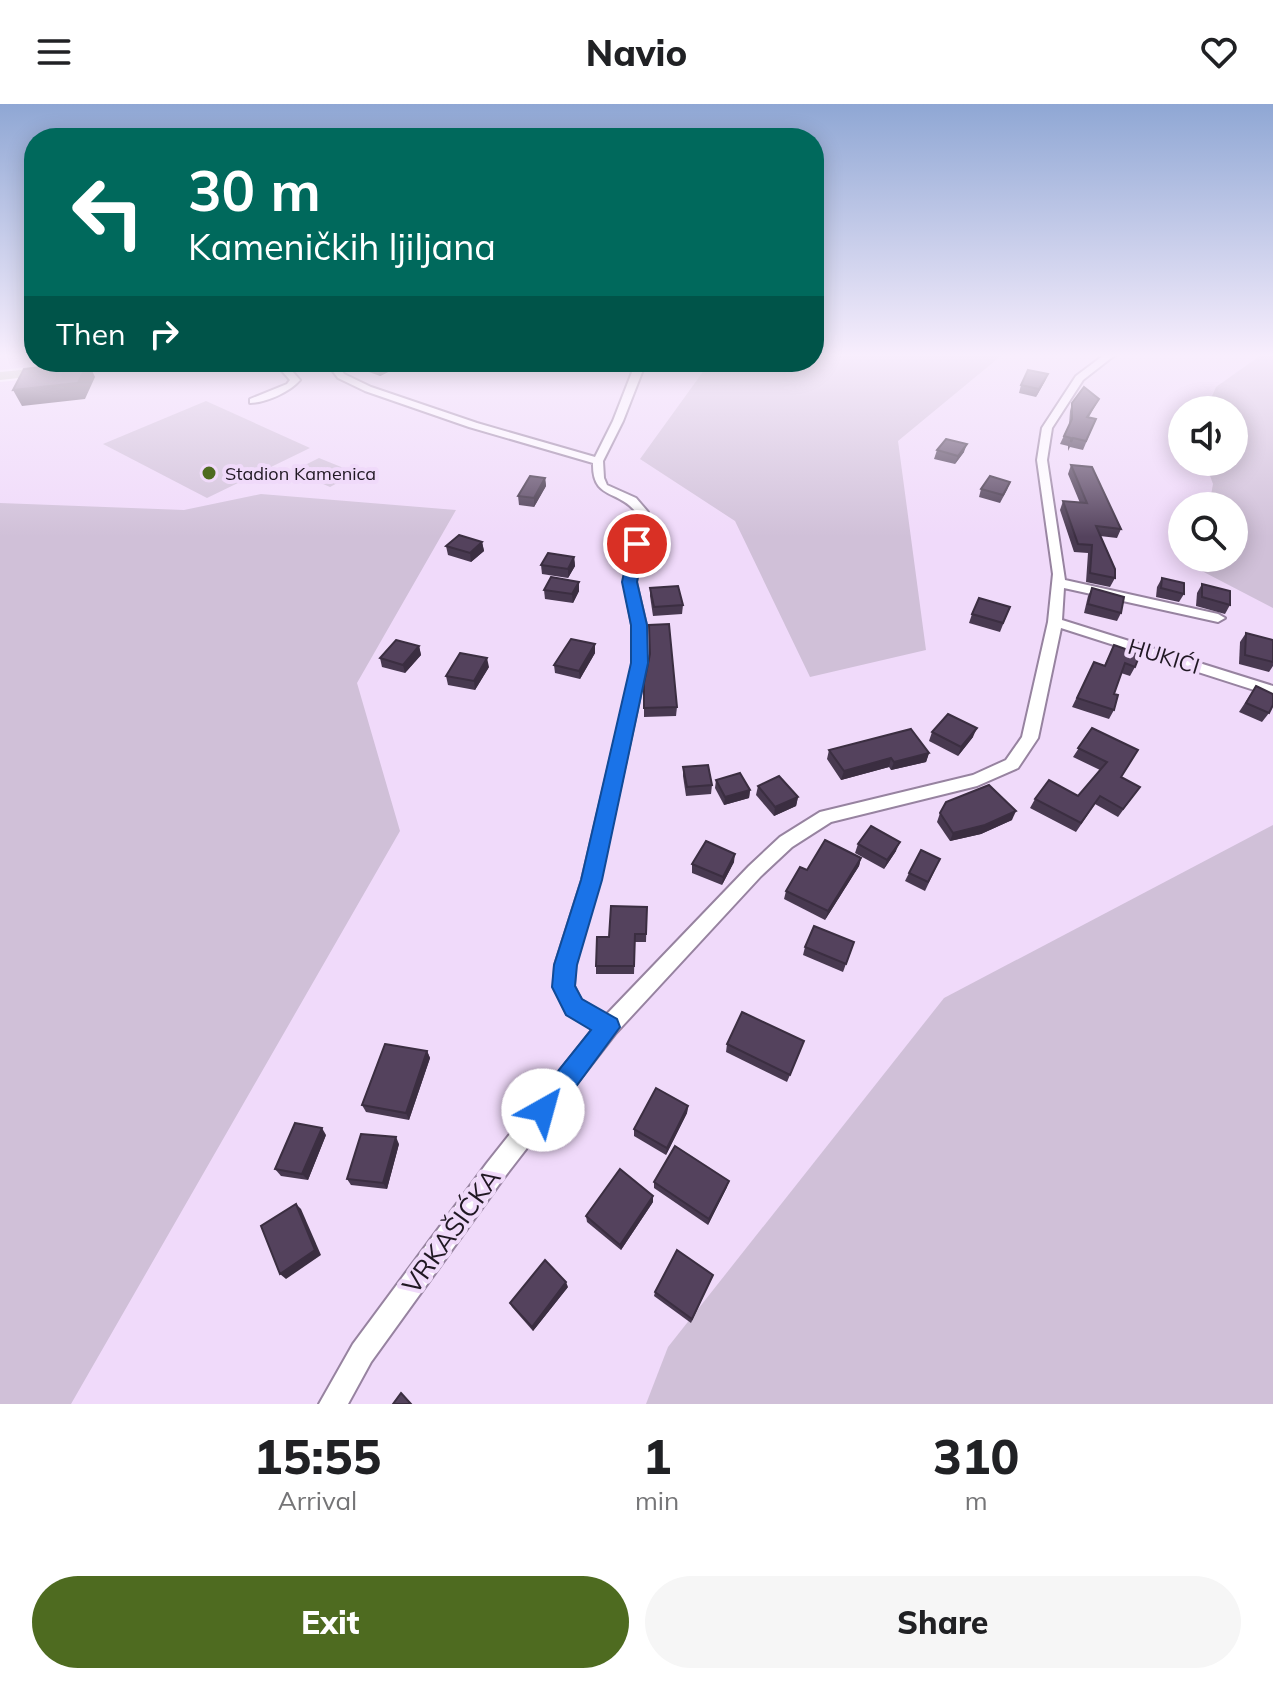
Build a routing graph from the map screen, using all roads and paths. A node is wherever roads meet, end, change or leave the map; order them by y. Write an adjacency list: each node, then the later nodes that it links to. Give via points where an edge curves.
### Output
1 (448, 416): 4 (street)
2 (620, 416): 4 (street)
3 (1055, 416): 5 (street, VRKAŠIĆKA, via 1047,428 1042,460)
4 (598, 461): 9 (street, via 599,483 632,500 642,512 630,582 640,663 591,880 565,965 564,987 574,1007)
5 (1059, 583): 6 (street); 7 (street, VRKAŠIĆKA)
6 (1218, 618)
7 (1055, 622): 8 (street, HUKIĆI); 9 (street, VRKAŠIĆKA, via 1030,738 1012,764 977,780 826,817 786,842)
8 (1273, 691)
9 (608, 1027): 10 (street, VRKAŠIĆKA, via 477,1195 362,1353)
10 (333, 1404)

